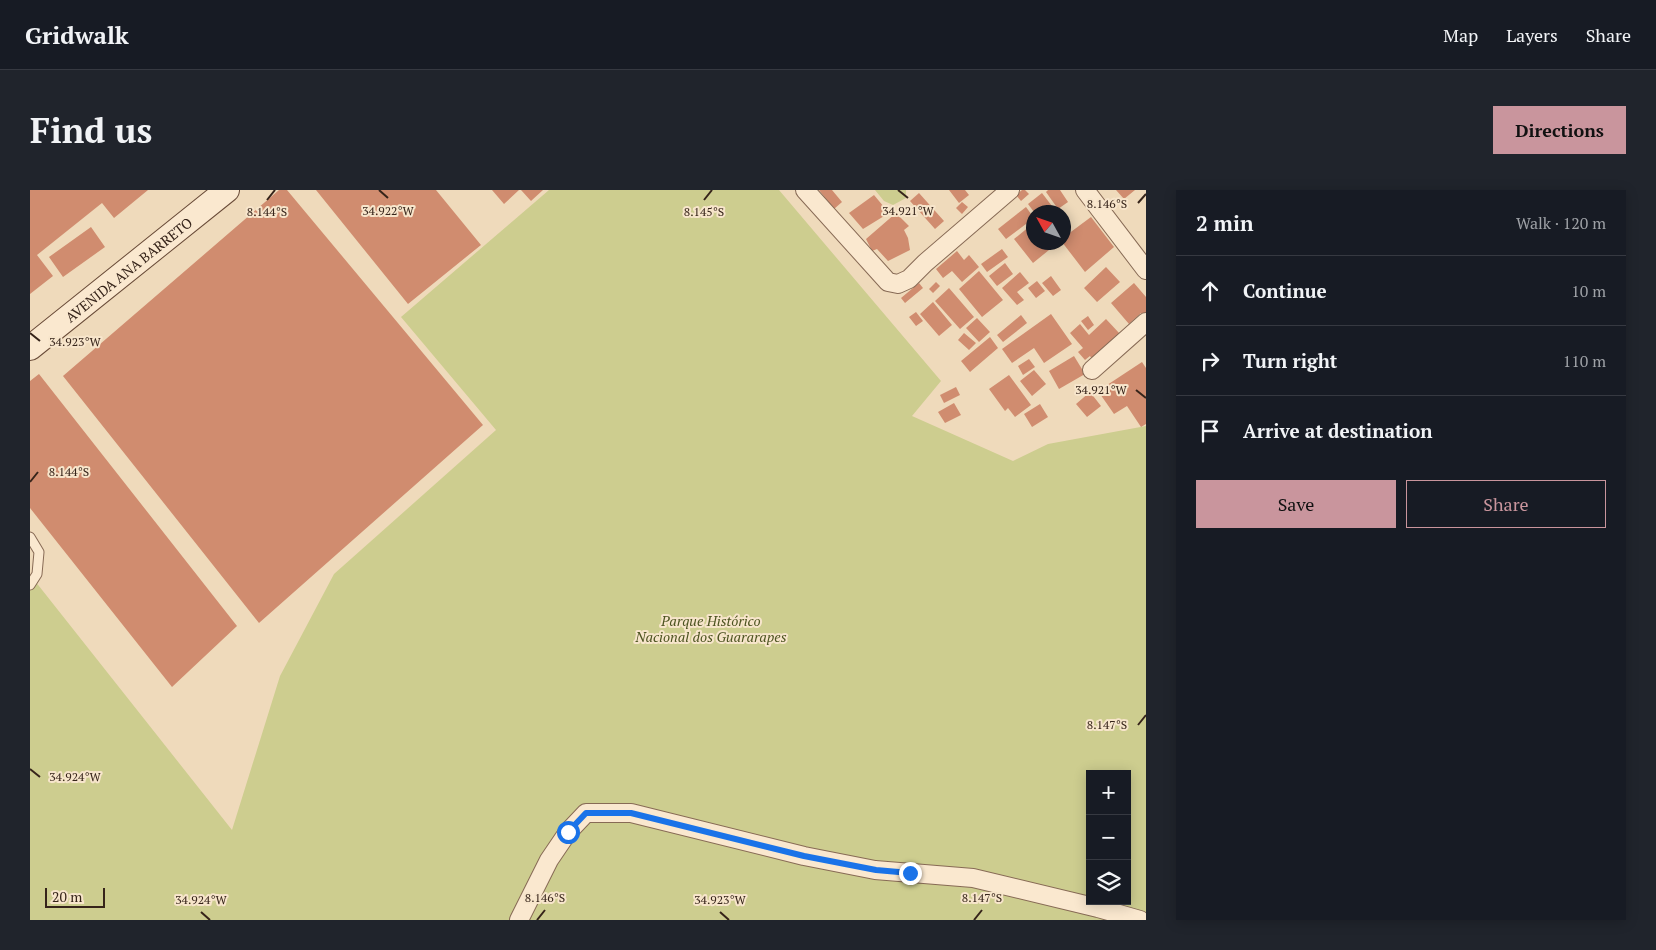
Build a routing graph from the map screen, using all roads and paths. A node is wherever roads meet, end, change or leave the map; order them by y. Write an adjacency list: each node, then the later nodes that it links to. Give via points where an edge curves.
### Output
1 (227, 190): 7 (street, AVENIDA ANA BARRETO)
2 (805, 190): 3 (street, via 888,282 898,284 909,279)
3 (1010, 190)
4 (1085, 190): 5 (street)
5 (1146, 270)
6 (1146, 322): 8 (street)
7 (30, 348)
8 (1092, 370)
9 (30, 537): 10 (lane, via 39,552 37,574)
10 (30, 585)
11 (519, 920): 12 (street, via 549,860 586,813 631,813 804,856 876,870 973,878)
12 (1140, 920)

